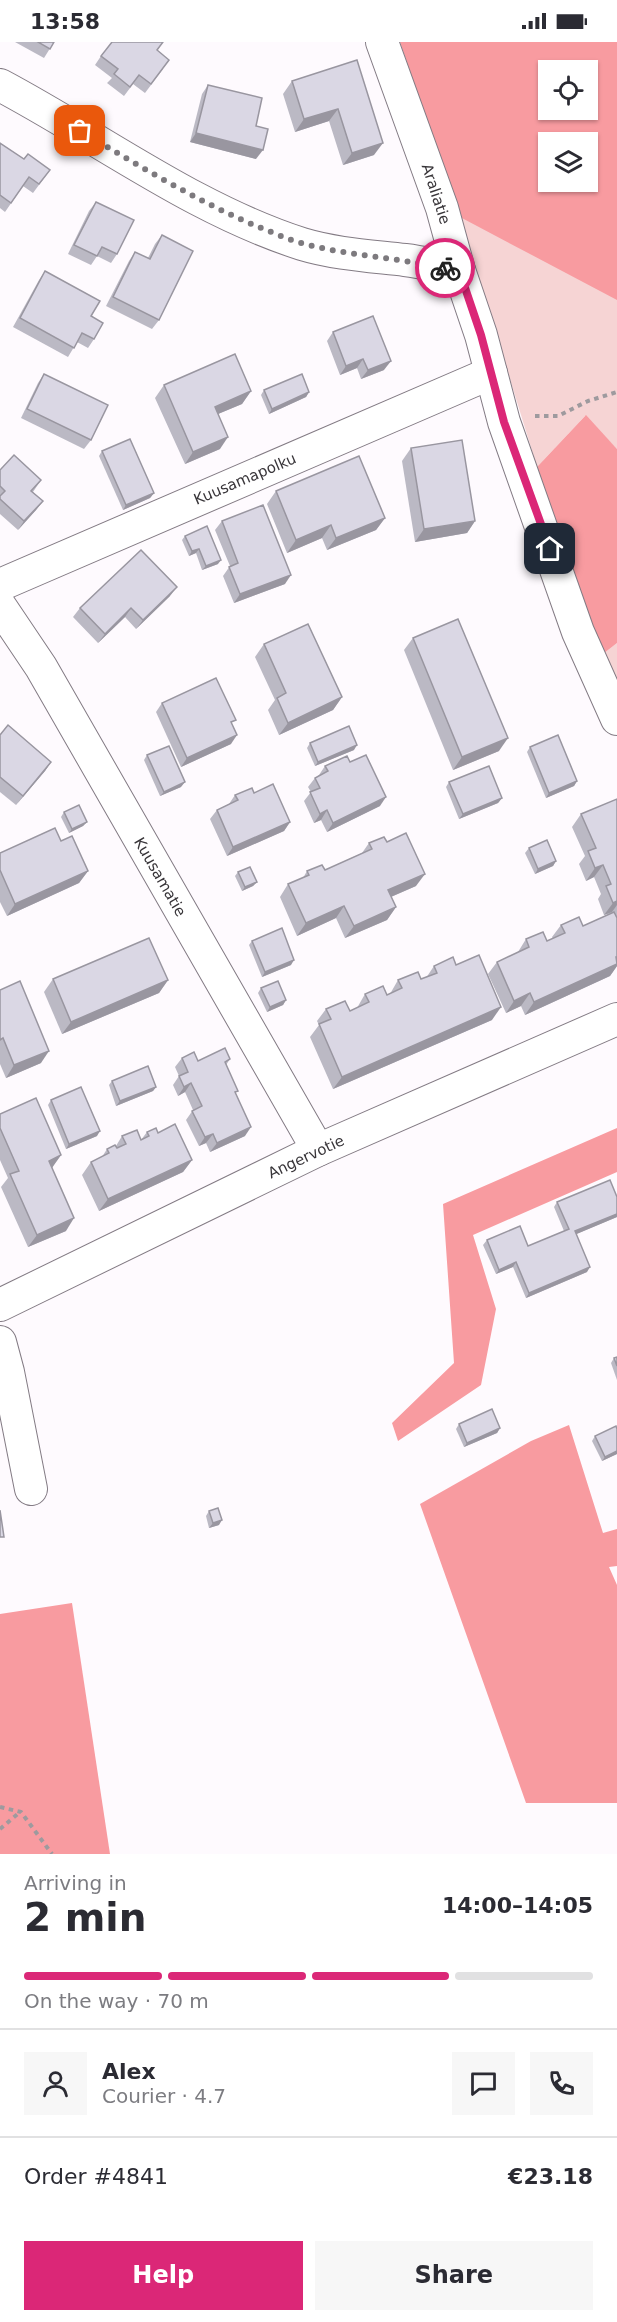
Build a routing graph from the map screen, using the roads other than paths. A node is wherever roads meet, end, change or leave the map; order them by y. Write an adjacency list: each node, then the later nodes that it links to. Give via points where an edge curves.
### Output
1 (382, 42): 3 (street, Araliatie, via 442,208)
2 (0, 84): 3 (street, via 167,182 242,220 303,244)
3 (459, 270): 4 (street, Araliatie)
4 (490, 373): 5 (street, Kuusamapolku); 7 (street, Araliatie, via 578,632)
5 (0, 585)
6 (0, 606): 9 (street, Kuusamatie, via 41,667)
7 (617, 719)
8 (617, 1018): 9 (street, Angervotie)
9 (318, 1150): 10 (street, Angervotie)
10 (0, 1305)
11 (0, 1342): 12 (street)
12 (31, 1489)

